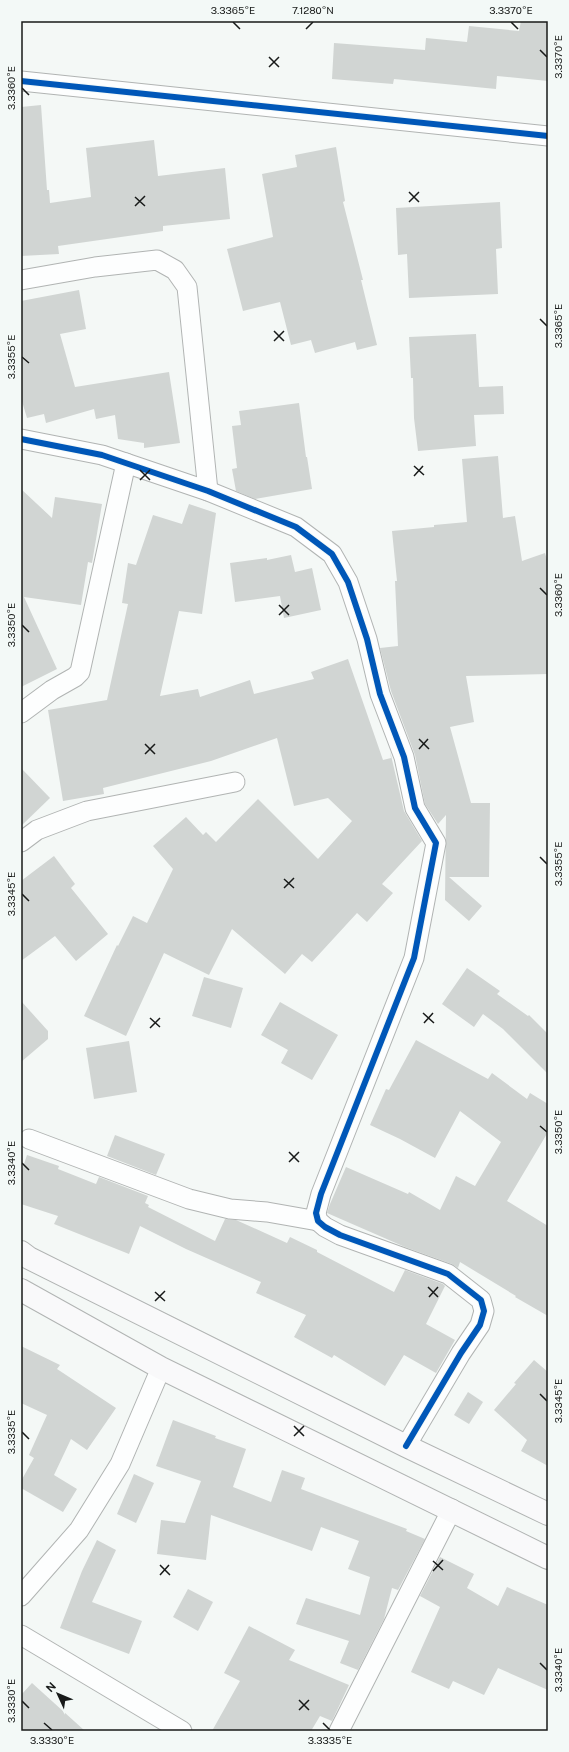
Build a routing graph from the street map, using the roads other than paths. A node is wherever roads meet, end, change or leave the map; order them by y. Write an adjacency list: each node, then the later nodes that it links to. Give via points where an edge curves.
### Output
1 (21, 81): 2 (street)
2 (548, 136)
3 (21, 280): 6 (street, via 95,267 157,260 175,270 187,287)
4 (21, 439): 5 (street, via 102,455)
5 (126, 464): 6 (street); 7 (street, via 80,672)
6 (208, 491): 11 (street, via 296,527 332,554 348,582 367,639 380,694 404,757 415,808 436,843 414,958 321,1194 316,1213)
7 (21, 713)
8 (235, 782): 9 (street, via 87,811 37,830)
9 (21, 842)
10 (29, 1139): 11 (street, via 189,1200 230,1209 267,1212)
11 (318, 1221): 15 (street, via 340,1235 448,1274 481,1300 484,1311 480,1325)
12 (21, 1252): 15 (main road, via 36,1262)
13 (21, 1290): 14 (main road)
14 (161, 1368): 16 (main road, via 382,1478); 19 (street, via 120,1464 79,1530)
15 (406, 1446): 17 (main road)
16 (452, 1509): 18 (main road); 22 (street)
17 (548, 1514)
18 (548, 1558)
19 (21, 1596)
20 (21, 1635): 21 (street)
21 (182, 1731)
22 (340, 1731)

